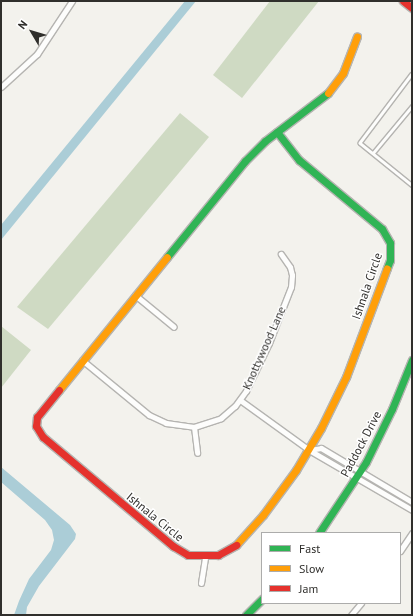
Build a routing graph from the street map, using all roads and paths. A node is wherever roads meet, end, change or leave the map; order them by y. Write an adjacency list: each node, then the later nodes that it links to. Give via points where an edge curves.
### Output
1 (72, 1): 6 (street, via 36,54)
2 (403, 1): 3 (street)
3 (412, 8)
4 (357, 36): 8 (street, via 343,73 333,88)
5 (412, 74): 9 (lane, via 360,143)
6 (1, 87)
7 (412, 106): 9 (lane)
8 (277, 132): 12 (street, Ishnala Circle, via 245,161); 18 (street, Ishnala Circle, via 299,160 382,228 390,248 389,264 346,377)
9 (373, 153): 10 (lane)
10 (412, 185)
11 (281, 254): 16 (street, Knottywood Lane, via 290,267 290,287 269,344)
12 (135, 295): 13 (street); 14 (street, Ishnala Circle)
13 (174, 327)
14 (82, 360): 17 (street, Knottywood Lane, via 157,420 175,426); 26 (street, Ishnala Circle, via 39,413 36,422 40,434 173,546 188,555)
15 (412, 360): 20 (street, Paddock Drive, via 392,409)
16 (240, 400): 17 (street, Knottywood Lane, via 221,418); 18 (street)
17 (194, 426): 19 (street)
18 (309, 450): 20 (street); 26 (street, Ishnala Circle, via 280,493 242,540 225,552)
19 (197, 453)
20 (358, 474): 21 (street); 22 (street); 23 (street, Paddock Drive)
21 (412, 502)
22 (412, 510)
23 (320, 532)
24 (412, 533): 25 (street)
25 (401, 550)
26 (205, 557): 27 (street)
27 (201, 583)
28 (261, 600): 30 (street)
29 (360, 604): 31 (street)
30 (246, 615)
31 (351, 615)

